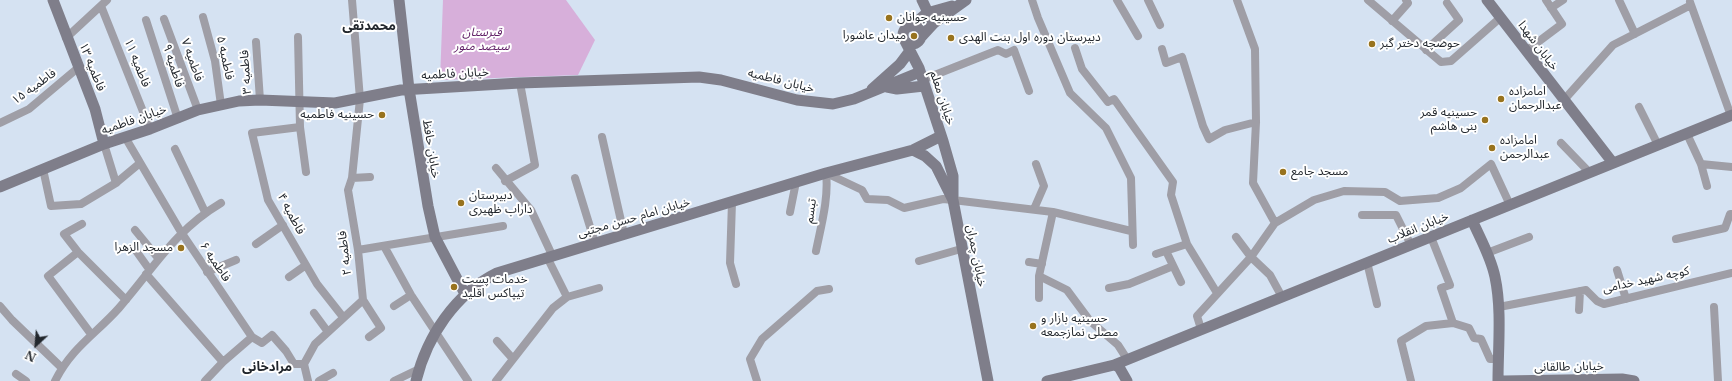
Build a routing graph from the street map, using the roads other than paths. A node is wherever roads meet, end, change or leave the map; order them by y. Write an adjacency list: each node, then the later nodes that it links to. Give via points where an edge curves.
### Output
1 (53, 0): 32 (main road, فاطمیه ۱۳)
2 (107, 0): 19 (street)
3 (352, 0): 48 (street, فاطمیه ۲)
4 (399, 0): 45 (main road, خیابان حافظ)
5 (922, 0): 21 (main road)
6 (1032, 0): 104 (street, via 1070,93 1106,128 1130,178)
7 (1117, 0): 31 (street)
8 (1148, 0): 28 (street)
9 (1237, 0): 57 (street, via 1255,49)
10 (1368, 0): 26 (street)
11 (1406, 0): 26 (street, via 1408,2)
12 (1487, 0): 23 (main road, خیابان شهدا)
13 (1546, 0): 20 (street)
14 (1563, 0): 20 (street)
15 (1619, 0): 30 (street)
16 (962, 2): 21 (main road); 27 (main road)
17 (1447, 3): 39 (street, via 1459,20)
18 (1691, 3): 30 (street); 55 (street)
19 (101, 6): 32 (street); 60 (street, فاطمیه ۱۱)
20 (1551, 8): 40 (street, via 1562,24)
21 (927, 14): 27 (main road); 29 (main road)
22 (202, 17): 52 (street, فاطمیه ۵, via 215,61)
23 (1500, 18): 39 (street, via 1451,61 1441,62); 40 (main road, خیابان شهدا)
24 (164, 19): 54 (street, فاطمیه ۷)
25 (146, 20): 56 (street, فاطمیه ۹)
26 (1392, 21): 39 (street)
27 (934, 23): 34 (main road)
28 (1160, 25)
29 (912, 26): 34 (main road, via 918,28); 35 (main road, via 904,30)
30 (1636, 34): 50 (street, via 1613,45)
31 (1138, 36)
32 (66, 38): 42 (main road, فاطمیه ۱۳)
33 (298, 38): 51 (street)
34 (921, 38): 35 (main road, via 914,44); 43 (main road, خیابان معلم)
35 (905, 41): 41 (main road, خیابان معلم)
36 (256, 42): 49 (street, فاطمیه ۳)
37 (1075, 48): 114 (street, via 1082,69 1108,102 1114,99 1173,182 1170,195)
38 (1162, 49): 57 (street, via 1166,63 1182,57 1209,139 1225,130)
39 (1426, 50)
40 (1526, 51): 50 (main road, خیابان شهدا)
41 (909, 52): 43 (main road, خیابان معلم); 47 (main road, via 900,64)
42 (80, 67): 58 (street, فاطمیه ۱۵, via 29,109); 66 (main road, فاطمیه ۱۳)
43 (921, 77): 46 (street, via 998,50 1006,54 1014,50); 47 (main road, خیابان فاطمیه); 62 (main road, خیابان معلم)
44 (520, 83): 45 (main road, خیابان فاطمیه); 47 (main road, خیابان فاطمیه, via 708,78 797,100 833,104); 83 (street, via 535,164)
45 (408, 89): 48 (main road, خیابان فاطمیه); 108 (main road, خیابان حافظ)
46 (1029, 91)
47 (869, 92)
48 (360, 99): 51 (main road, خیابان فاطمیه, via 335,103); 81 (street, فاطمیه ۲)
49 (260, 100): 51 (main road, خیابان فاطمیه); 52 (main road, خیابان فاطمیه)
50 (1563, 100): 71 (main road, خیابان شهدا)
51 (299, 101): 59 (street)
52 (221, 105): 54 (main road, خیابان فاطمیه)
53 (1639, 107): 67 (street)
54 (198, 110): 56 (main road, خیابان فاطمیه)
55 (1732, 116): 61 (main road, خیابان انقلاب)
56 (178, 119): 60 (main road, خیابان فاطمیه)
57 (1256, 122): 99 (street, via 1253,183)
58 (0, 123)
59 (300, 127): 77 (street); 101 (street, فاطمیه ۴, via 252,133 268,200)
60 (150, 129): 63 (main road, خیابان فاطمیه)
61 (1687, 134): 67 (main road, خیابان انقلاب); 73 (street)
62 (941, 136): 69 (main road, خیابان امام حسن مجتبی); 88 (main road, خیابان معلم, via 953,176)
63 (125, 137): 66 (main road, خیابان فاطمیه); 70 (street, فاطمیه ۶)
64 (602, 137): 106 (street)
65 (1561, 143): 79 (street)
66 (104, 144): 76 (main road, خیابان فاطمیه); 85 (street)
67 (1658, 145): 71 (main road, خیابان انقلاب)
68 (175, 149): 93 (street)
69 (913, 150): 78 (main road, خیابان امام حسن مجتبی); 88 (main road, خیابان چمران, via 936,166)
70 (140, 163): 85 (street); 105 (street, فاطمیه ۶)
71 (1613, 163): 79 (main road, خیابان انقلاب)
72 (1036, 164): 92 (street, via 1044,186)
73 (1701, 164): 74 (street); 86 (street)
74 (1732, 166)
75 (496, 168): 83 (street)
76 (43, 169): 85 (street, via 51,206 81,204); 87 (main road, خیابان فاطمیه)
77 (306, 172)
78 (826, 173): 84 (main road, خیابان امام حسن مجتبی); 88 (street, via 862,190 867,199 888,200 904,208 943,199); 121 (street, تبسم, via 823,216)
79 (1590, 173): 91 (main road, خیابان انقلاب)
80 (370, 177): 81 (street)
81 (352, 178): 120 (street, فاطمیه ۲, via 348,190)
82 (575, 178): 112 (street)
83 (505, 180): 126 (street, via 531,210)
84 (796, 182): 90 (main road, خیابان امام حسن مجتبی); 94 (street)
85 (116, 183)
86 (1707, 186)
87 (0, 187)
88 (953, 200): 92 (street); 119 (main road, خیابان چمران)
89 (221, 202): 93 (street)
90 (732, 202): 106 (main road, خیابان امام حسن مجتبی); 143 (street, via 730,263)
91 (1510, 205): 98 (main road, خیابان انقلاب); 99 (street, via 1491,164 1461,188 1438,198 1400,201 1385,192 1344,191 1314,200)
92 (1034, 209): 95 (street)
93 (205, 212): 105 (street)
94 (790, 212)
95 (1053, 212): 104 (street); 133 (street)
96 (1732, 214): 111 (street, via 1725,228)
97 (1362, 215): 116 (street, via 1396,215)
98 (1472, 220): 107 (main road, خیابان انقلاب); 124 (main road)
99 (1275, 223): 127 (street)
100 (82, 224): 123 (street, via 64,234)
101 (283, 226): 113 (street); 134 (street, فاطمیه ۴)
102 (503, 226): 108 (street)
103 (135, 230): 128 (street)
104 (1131, 231): 115 (street)
105 (181, 232): 128 (street); 138 (street, فاطمیه ۶)
106 (624, 234): 112 (main road, خیابان امام حسن مجتبی)
107 (1432, 236): 116 (main road, خیابان انقلاب); 165 (street, via 1450,285 1442,288)
108 (435, 237): 117 (street); 149 (main road, خیابان حافظ)
109 (1236, 237): 127 (street)
110 (1529, 237): 124 (street)
111 (1676, 239)
112 (596, 243): 126 (main road, خیابان امام حسن مجتبی)
113 (256, 244)
114 (1187, 244): 122 (street); 148 (street)
115 (1133, 245)
116 (1411, 245): 132 (main road, خیابان انقلاب)
117 (384, 246): 120 (street); 150 (street)
118 (134, 248): 137 (street)
119 (961, 249): 130 (street); 193 (main road, خیابان چمران)
120 (358, 250): 156 (street, فاطمیه ۲)
121 (816, 251)
122 (1166, 251): 125 (street); 135 (street)
123 (78, 252): 155 (street); 169 (street, via 48,276)
124 (1487, 253): 160 (main road, via 1495,276)
125 (1156, 254)
126 (549, 256): 149 (main road, خیابان امام حسن مجتبی, via 497,273); 151 (street)
127 (1251, 257): 148 (street); 152 (street, via 1270,275)
128 (158, 258): 137 (street)
129 (236, 260): 138 (street)
130 (919, 261)
131 (1029, 262): 133 (street)
132 (1367, 262): 152 (main road, خیابان انقلاب); 157 (street)
133 (1042, 264): 140 (street)
134 (306, 265): 141 (street); 164 (street, فاطمیه ۴)
135 (1173, 266): 142 (street); 145 (street, via 1129,284)
136 (1617, 270): 154 (street)
137 (148, 272): 155 (street); 176 (street)
138 (207, 272): 170 (street, فاطمیه ۶)
139 (1732, 273): 154 (street, کوچه شهید خدامی)
140 (1039, 276): 153 (street); 174 (street, via 1067,290 1090,321 1118,345)
141 (289, 277)
142 (1181, 282)
143 (736, 284)
144 (599, 288): 151 (street)
145 (1108, 288)
146 (829, 289): 192 (street, via 817,291 762,339 750,359)
147 (1580, 291): 154 (street, کوچه شهید خدامی, via 1586,290 1596,301 1604,304); 160 (street); 162 (street)
148 (1217, 293): 166 (street, via 1197,316)
149 (465, 294): 168 (main road, خیابان امام حسن مجتبی)
150 (411, 295): 159 (street); 168 (street)
151 (567, 297): 173 (street, via 553,308)
152 (1282, 297): 166 (main road, خیابان انقلاب)
153 (1039, 298)
154 (1626, 298)
155 (126, 300): 169 (street)
156 (362, 300): 164 (street); 171 (street, via 381,328)
157 (1377, 304)
158 (0, 306): 179 (street)
159 (394, 306)
160 (1499, 307): 175 (main road)
161 (1714, 307): 201 (street)
162 (1579, 310)
163 (314, 312): 167 (street)
164 (343, 318): 167 (street)
165 (1453, 323): 175 (street, via 1469,328 1474,338 1482,339 1490,359); 196 (street, via 1426,326 1401,341)
166 (1201, 329): 174 (main road, خیابان انقلاب)
167 (328, 332): 177 (street, via 315,344)
168 (435, 332): 180 (main road, خیابان امام حسن مجتبی); 190 (street)
169 (92, 334): 179 (street)
170 (252, 337): 176 (street); 177 (street, via 262,343 272,335 294,364)
171 (369, 337)
172 (497, 341): 173 (street)
173 (512, 359): 191 (street)
174 (1127, 359): 178 (main road, خیابان انقلاب)
175 (1498, 359): 197 (main road)
176 (223, 362): 185 (street)
177 (304, 364): 186 (street)
178 (1114, 364): 194 (main road, خیابان انقلاب); 195 (main road)
179 (62, 368): 184 (street)
180 (419, 369): 188 (street); 189 (main road, خیابان امام حسن مجتبی)
181 (334, 372): 187 (street)
182 (16, 374): 183 (street)
183 (26, 381)
184 (55, 381)
185 (205, 381)
186 (308, 381)
187 (319, 381)
188 (394, 381)
189 (416, 381)
190 (468, 381)
191 (496, 381)
192 (757, 381)
193 (988, 381)
194 (1047, 381)
195 (1127, 381)
196 (1411, 381)
197 (1498, 381)
198 (1504, 381): 199 (main road, خیابان طالقانی)
199 (1546, 381): 200 (main road, خیابان طالقانی)
200 (1634, 381)
201 (1718, 381)

